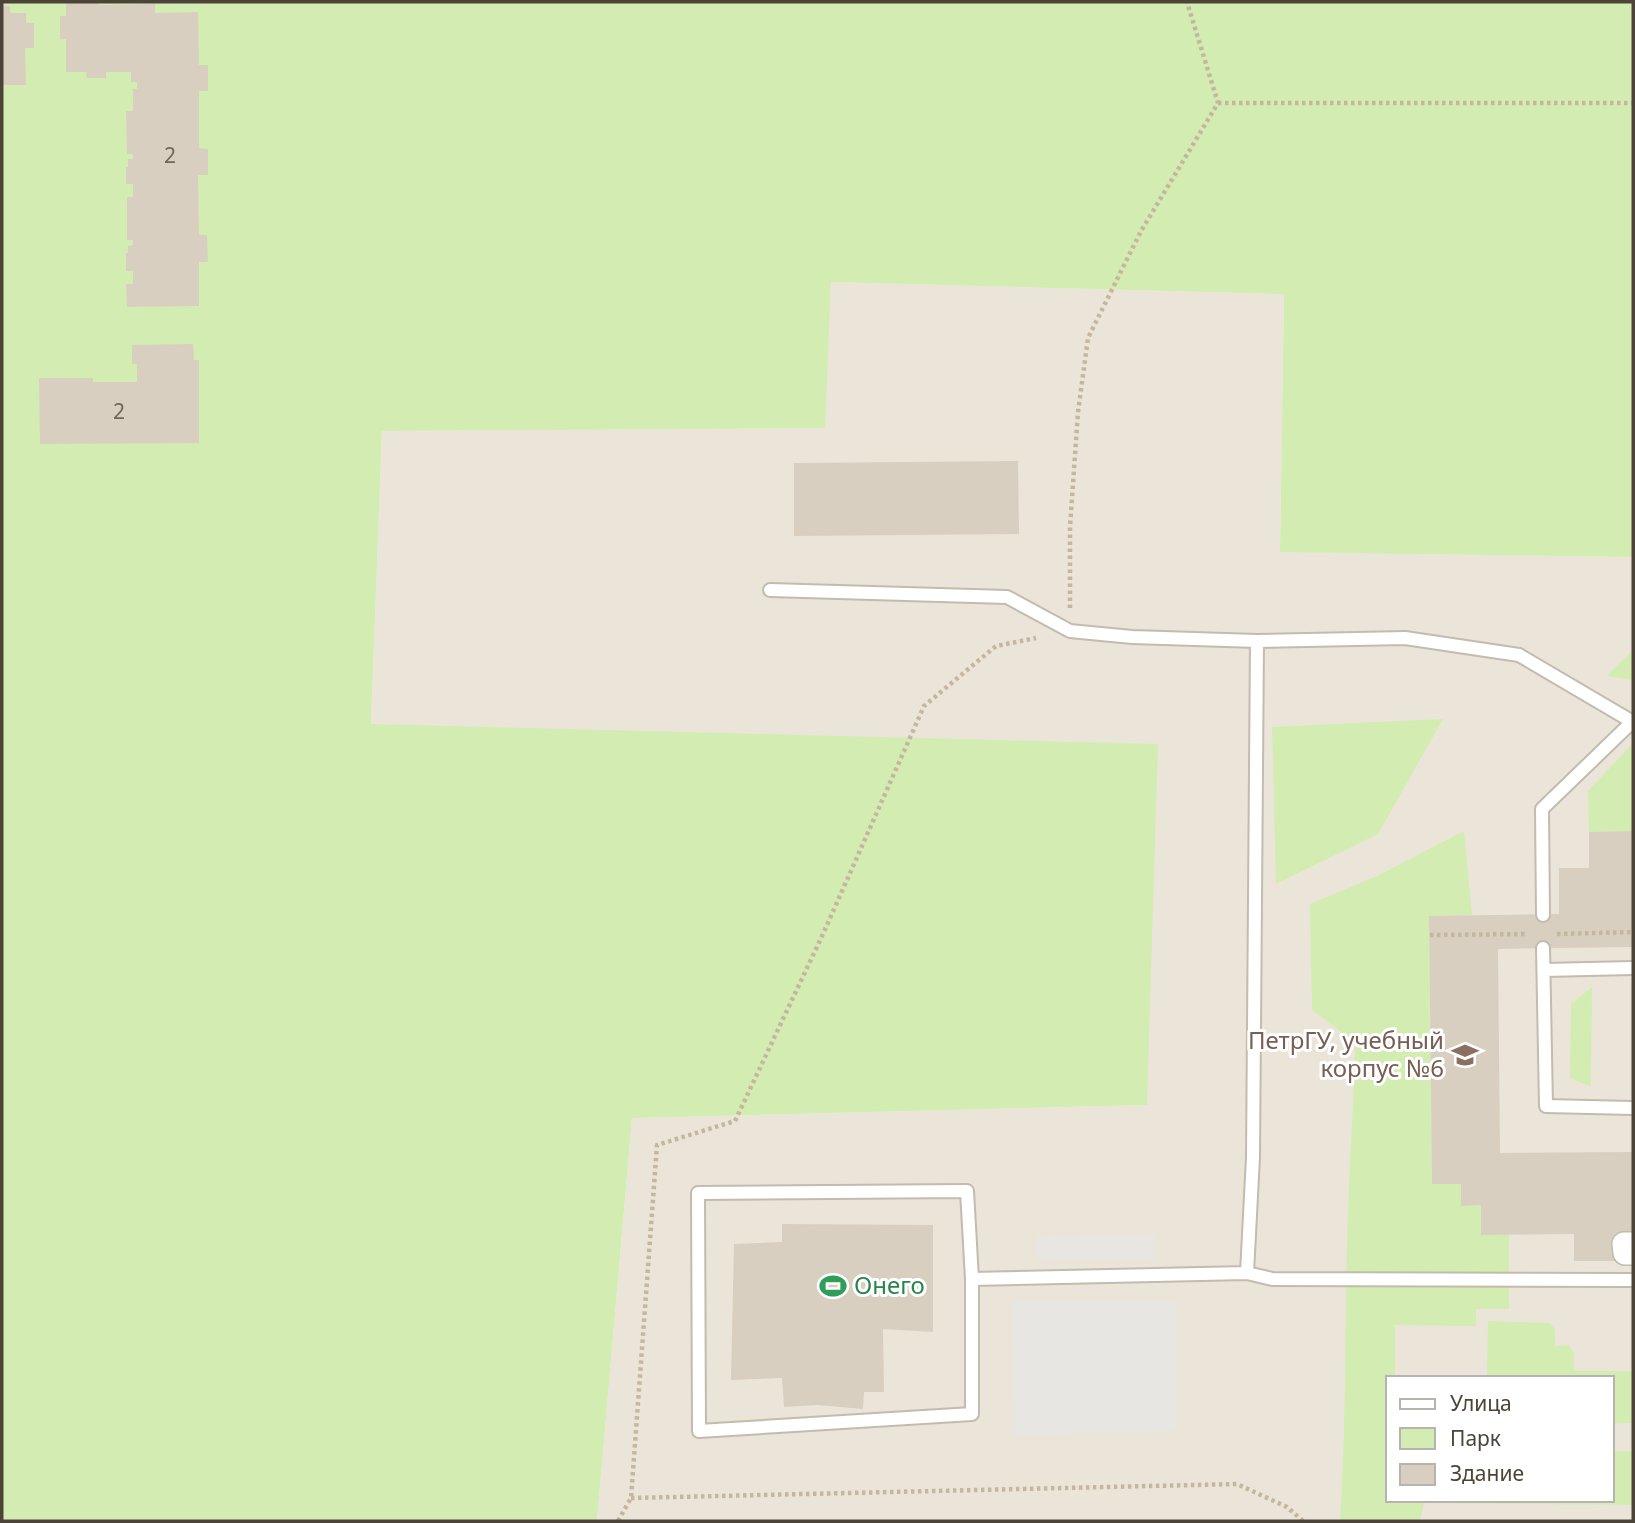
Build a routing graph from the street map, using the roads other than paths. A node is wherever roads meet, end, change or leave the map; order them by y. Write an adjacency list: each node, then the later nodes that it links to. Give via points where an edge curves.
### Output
1 (769, 590): 2 (lane, via 1007,597 1070,631 1132,638)
2 (1257, 641): 3 (lane, via 1405,638 1519,655); 11 (lane, via 1253,1157)
3 (1633, 721): 4 (lane, via 1542,809)
4 (1543, 915)
5 (1543, 948): 7 (lane)
6 (1633, 968): 7 (lane)
7 (1544, 970): 8 (lane, via 1546,1107)
8 (1633, 1108)
9 (1633, 1244): 10 (street, via 1625,1244 1625,1253)
10 (1633, 1253)
11 (1247, 1273): 12 (lane); 13 (lane, via 1272,1279)
12 (972, 1279): 12 (lane, via 972,1414 699,1430 698,1193 967,1191)
13 (1633, 1280)

